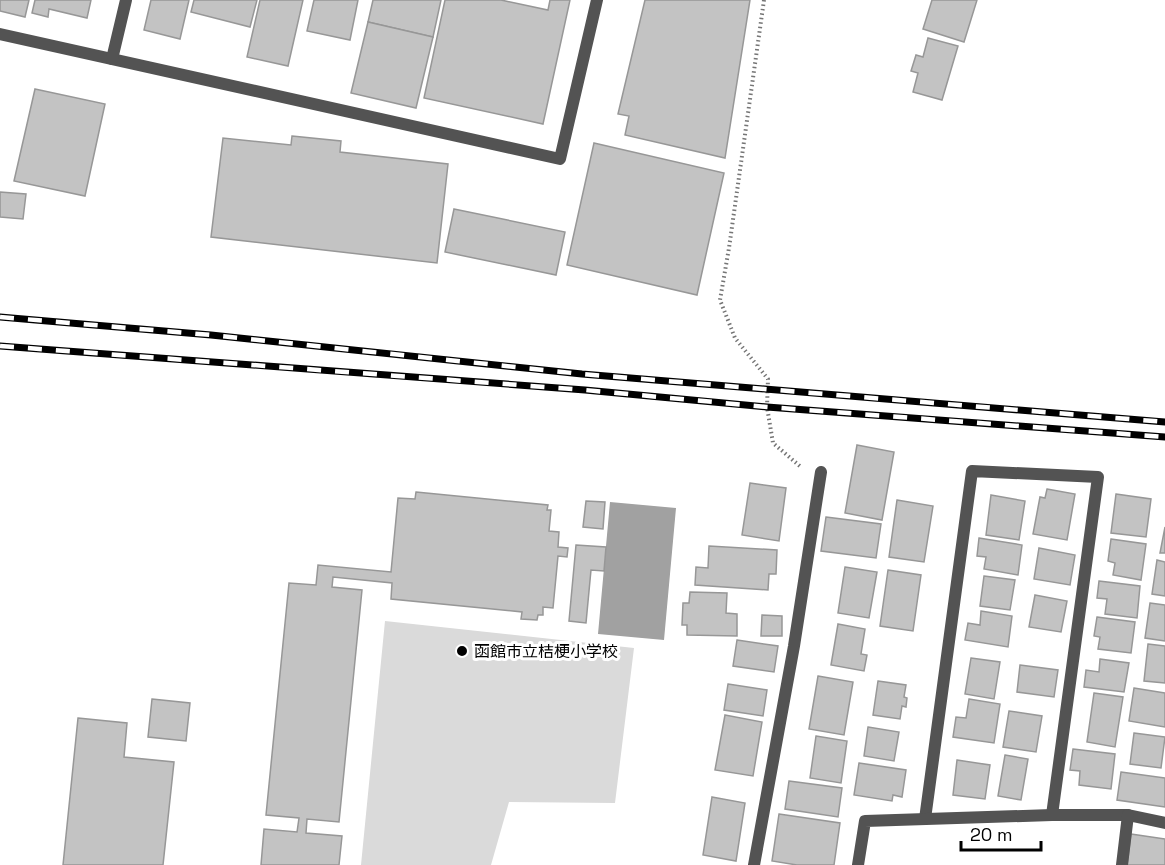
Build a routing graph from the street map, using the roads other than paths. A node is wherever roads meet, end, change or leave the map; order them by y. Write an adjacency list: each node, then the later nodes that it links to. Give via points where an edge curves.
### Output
1 (126, 0): 4 (street)
2 (597, 0): 4 (street, via 560,159)
3 (0, 34): 4 (street)
4 (112, 59)
5 (821, 472): 10 (street)
6 (1052, 815): 7 (street); 8 (street); 8 (street, via 1098,477 972,471)
7 (1128, 815): 9 (street); 12 (street)
8 (925, 819): 11 (street, via 864,821)
9 (1165, 823)
10 (754, 865)
11 (858, 865)
12 (1122, 865)

